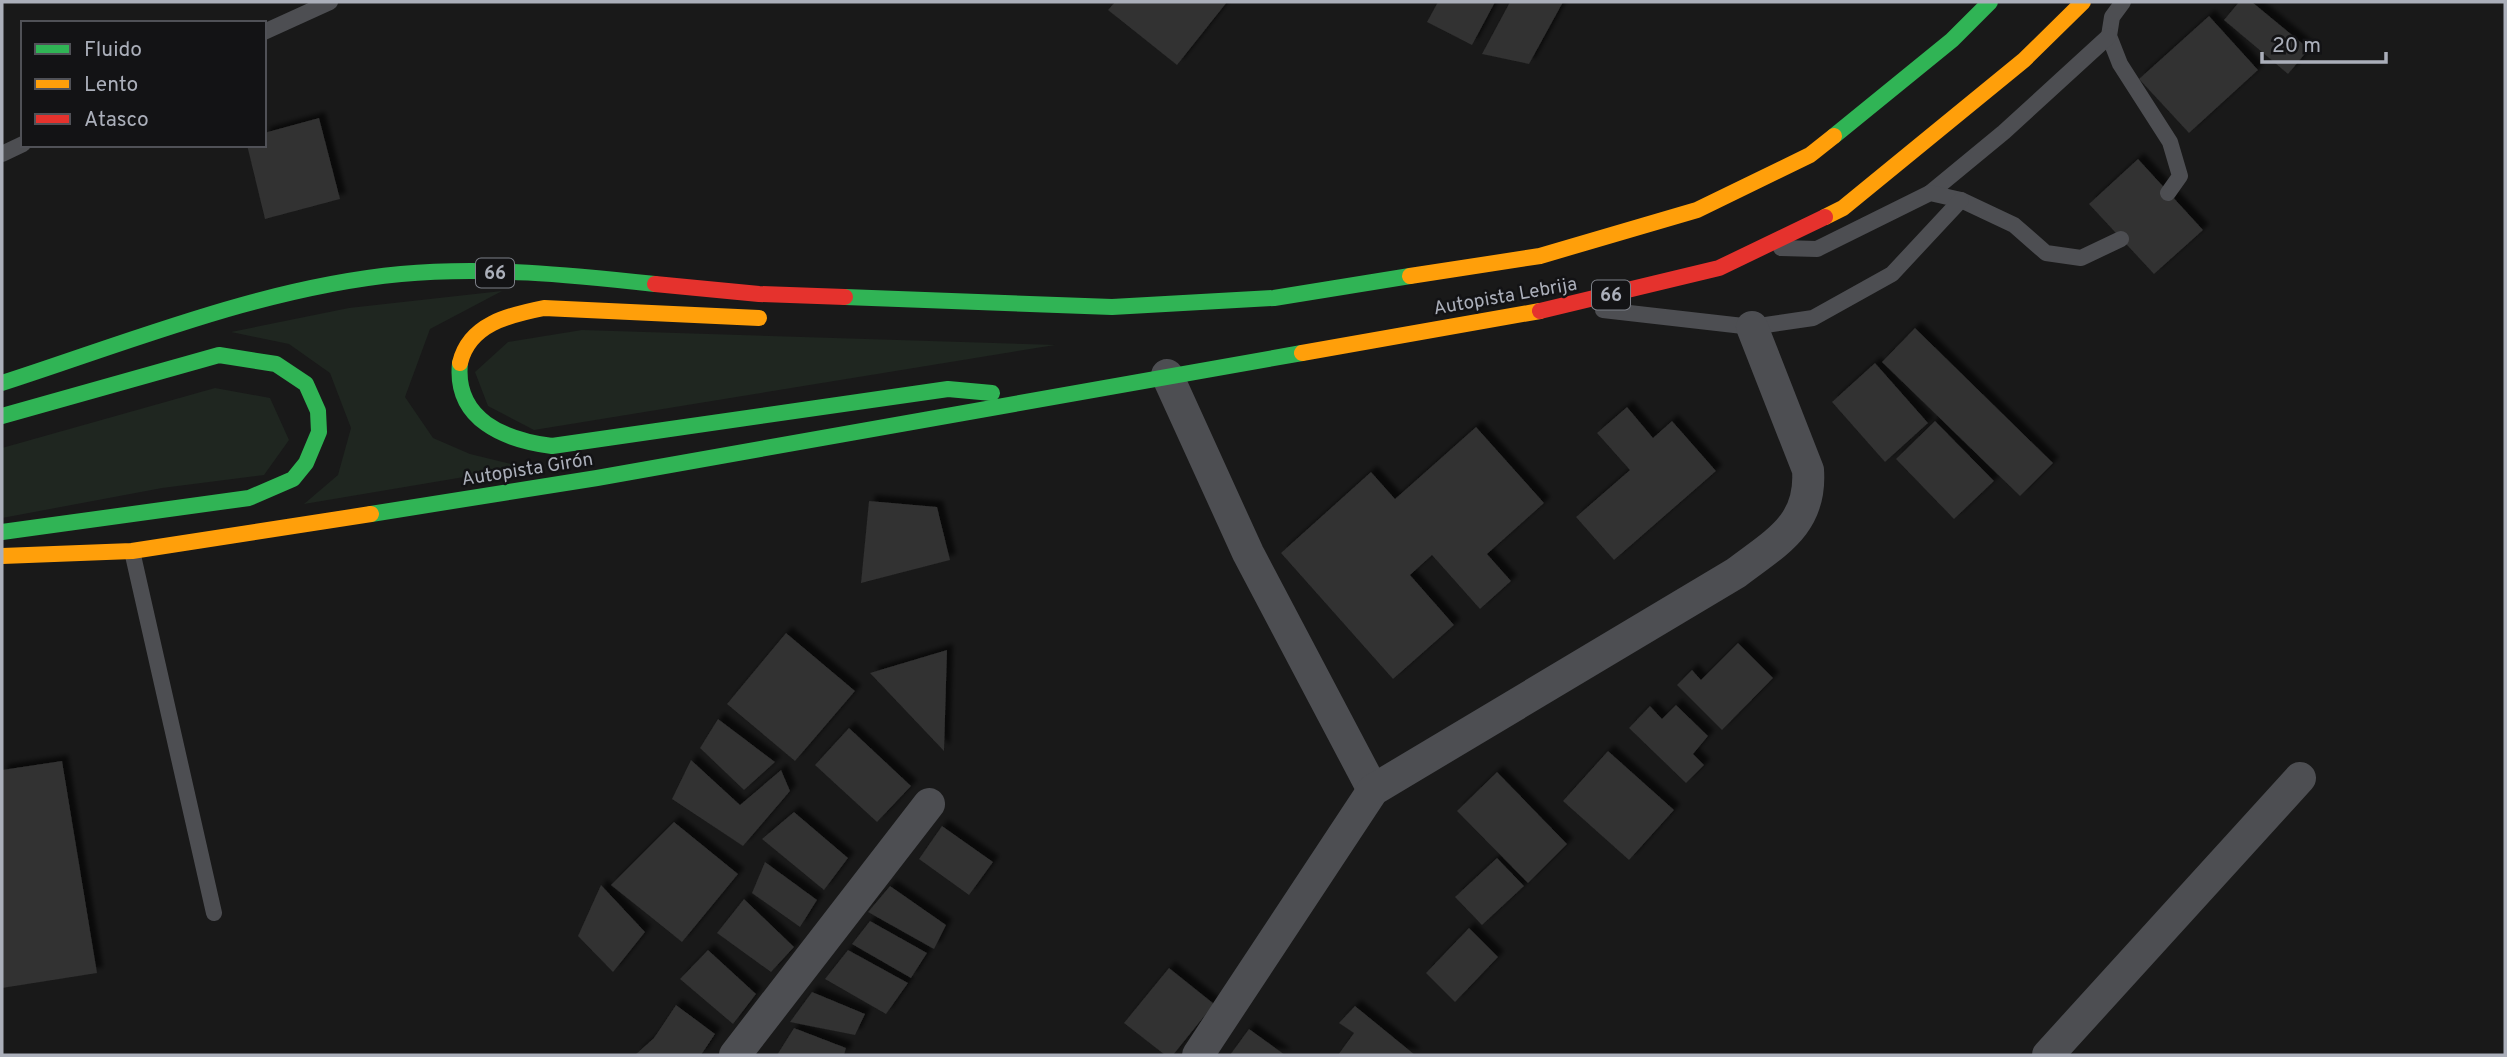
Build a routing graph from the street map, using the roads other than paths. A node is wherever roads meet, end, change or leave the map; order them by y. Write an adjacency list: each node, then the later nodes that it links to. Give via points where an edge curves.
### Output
1 (330, 2): 5 (lane)
2 (1990, 2): 14 (highway, Autopista Lebrija / 66, via 1952,40 1810,155 1697,210 1540,256 1273,298 1112,307)
3 (2083, 2): 13 (highway, Autopista Lebrija / 66, via 2024,60 1843,208)
4 (2123, 2): 6 (lane, via 2112,17)
5 (266, 31)
6 (2109, 36): 9 (lane); 10 (lane, via 2120,64 2170,142 2180,176)
7 (21, 145): 8 (lane)
8 (2, 154)
9 (1930, 193): 11 (lane); 13 (lane, via 1817,249)
10 (2168, 193)
11 (1961, 200): 12 (lane, via 2014,225 2046,253 2081,258); 18 (lane, via 1892,274 1813,318)
12 (2121, 239)
13 (1762, 247): 15 (highway, Autopista Lebrija / 66, via 1719,268)
14 (1003, 303): 17 (highway); 20 (highway, 66, via 759,294 537,272 401,274 283,293)
15 (1569, 306): 18 (lane); 19 (highway, Autopista Lebrija / 66)
16 (780, 319): 21 (highway, via 544,308 522,312 478,332 461,360 459,392 473,415 502,436 552,446 948,390)
17 (943, 319)
18 (1752, 327): 27 (street, via 1808,470 1809,486 1800,519 1736,573)
19 (1167, 375): 21 (highway, Autopista Lebrija / 66); 27 (street, via 1248,553)
20 (2, 383)
21 (1055, 398): 24 (highway, Autopista Girón / 66, via 597,478)
22 (2, 416): 23 (highway, via 219,355 276,364 306,383 318,411 319,432 306,463 293,479 249,498)
23 (2, 532)
24 (132, 551): 25 (highway, Autopista Girón / 66); 29 (lane)
25 (2, 556)
26 (2300, 778): 32 (street)
27 (1373, 790): 31 (street)
28 (929, 804): 30 (street)
29 (214, 913)
30 (734, 1055)
31 (1198, 1055)
32 (2048, 1055)

